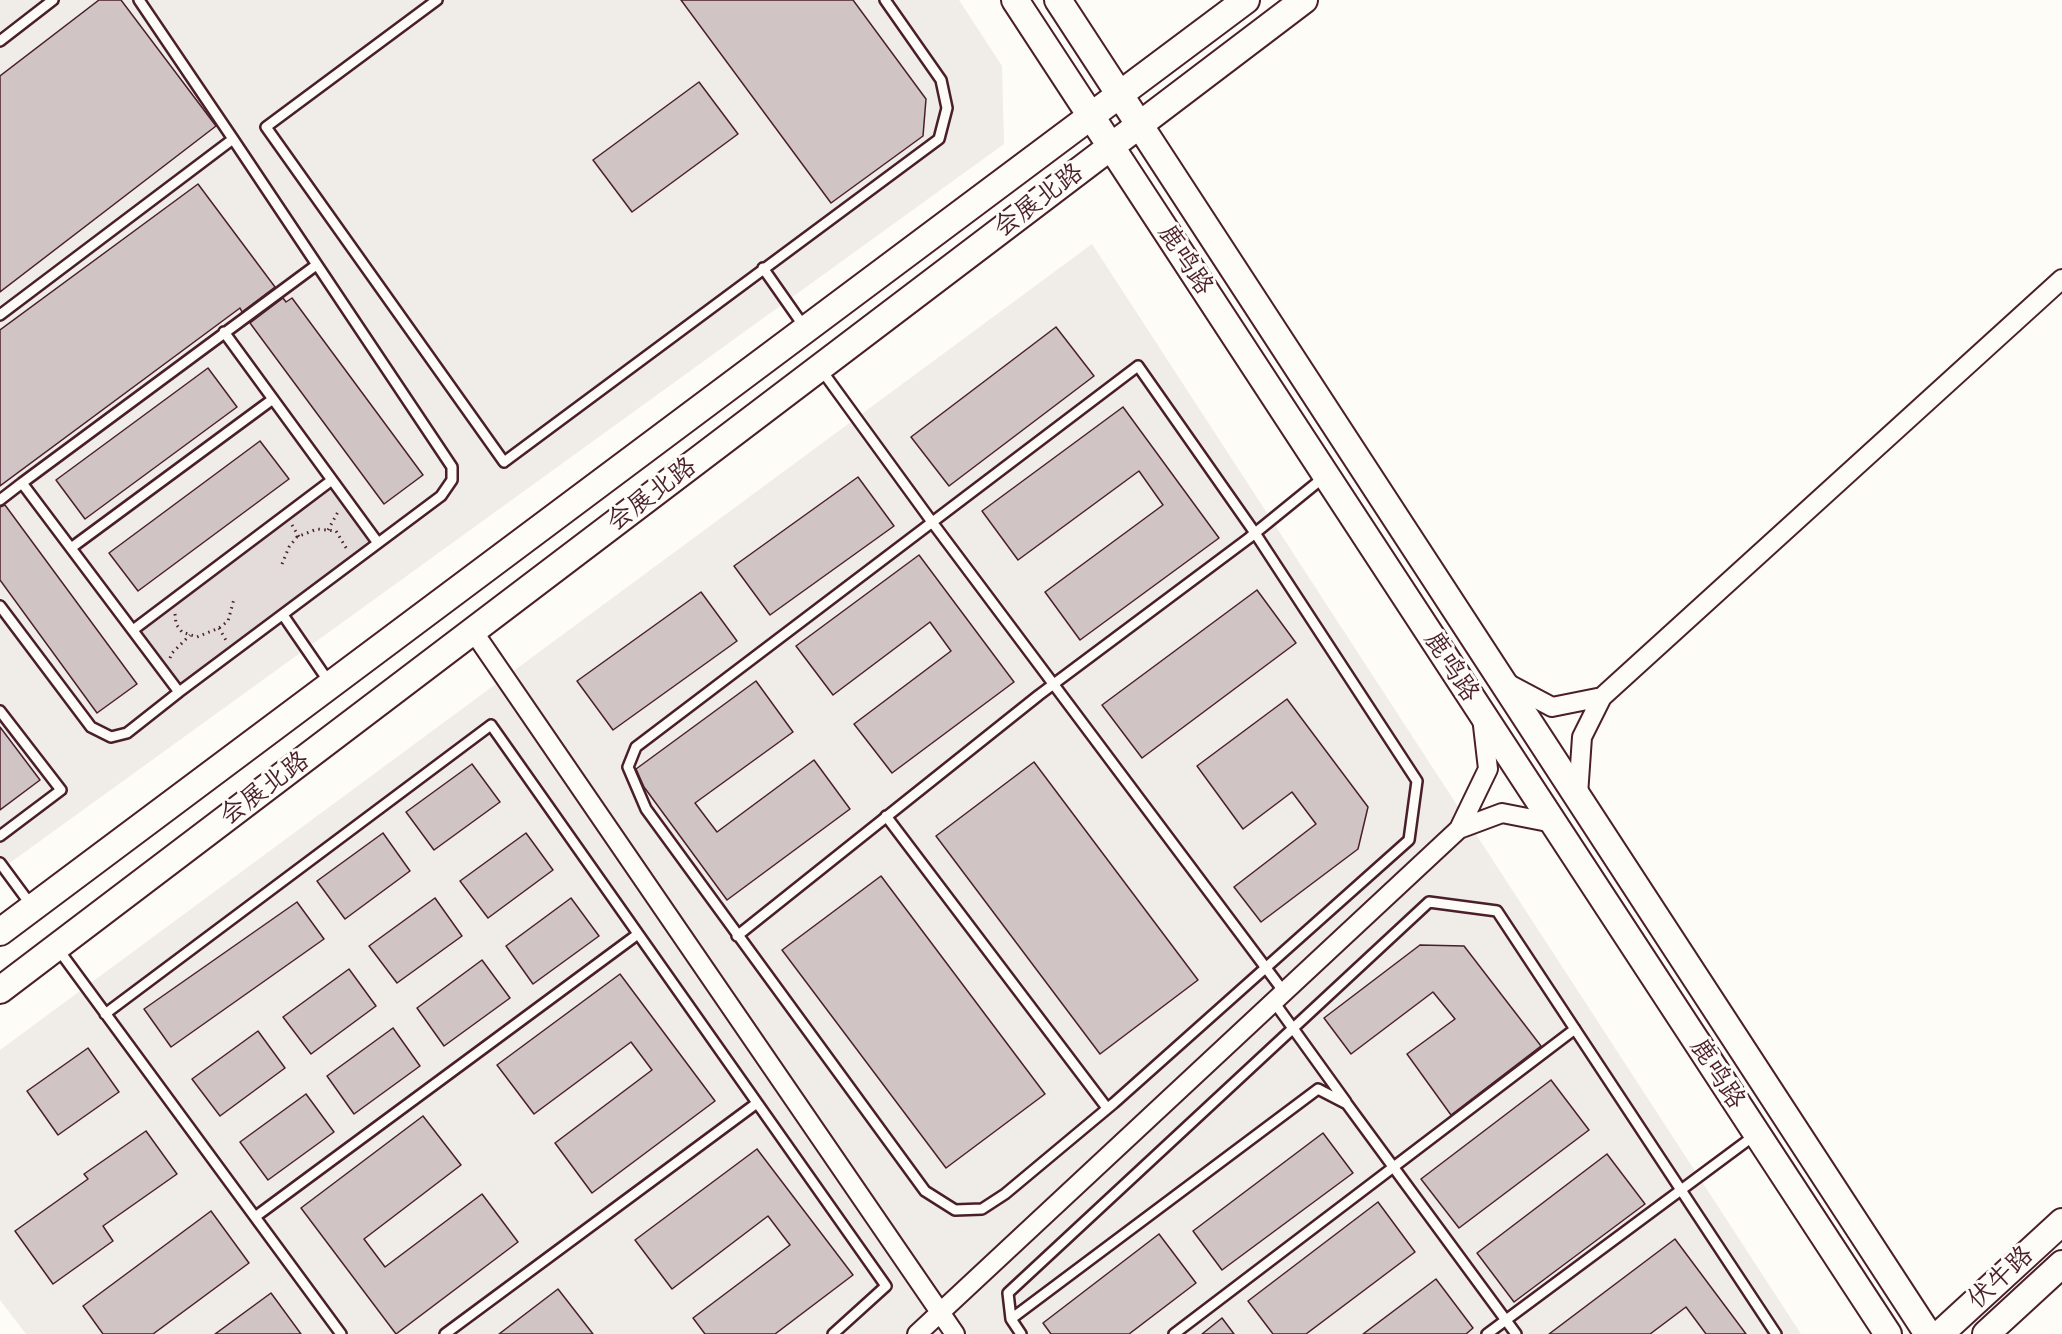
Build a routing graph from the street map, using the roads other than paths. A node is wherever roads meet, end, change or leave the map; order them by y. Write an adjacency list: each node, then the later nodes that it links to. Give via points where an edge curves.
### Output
1 (53, 0): 9 (lane)
2 (139, 0): 13 (lane)
3 (437, 0): 16 (lane, via 266,127 504,462)
4 (885, 0): 16 (lane, via 941,80 947,108 939,139)
5 (1015, 0): 11 (main road, 鹿鸣路)
6 (1058, 0): 10 (main road, 鹿鸣路)
7 (1246, 0): 10 (main road, 会展北路)
8 (1304, 0): 12 (main road, 会展北路)
9 (0, 41)
10 (1120, 94): 11 (main road, 会展北路); 12 (main road, 鹿鸣路)
11 (1090, 115): 14 (main road, 鹿鸣路); 19 (main road, 会展北路)
12 (1139, 123): 14 (main road, 会展北路); 35 (main road, 鹿鸣路)
13 (233, 139): 15 (lane); 18 (lane)
14 (1111, 147): 21 (main road, 会展北路); 23 (main road, 鹿鸣路)
15 (315, 266): 20 (lane); 29 (lane, via 452,467 453,480 441,496)
16 (763, 268): 19 (lane)
17 (2062, 279): 39 (street)
18 (0, 315)
19 (806, 328): 36 (main road, 会展北路)
20 (224, 332): 22 (lane); 25 (lane)
21 (820, 367): 27 (lane); 34 (main road, 会展北路)
22 (273, 399): 24 (lane); 30 (lane)
23 (1326, 476): 28 (lane); 41 (main road, 鹿鸣路)
24 (332, 480): 29 (lane); 33 (lane)
25 (22, 483): 26 (lane); 30 (lane)
26 (0, 500)
27 (932, 522): 28 (lane, via 1138,366); 37 (lane); 51 (lane, via 636,747 628,767 646,809)
28 (1255, 533): 37 (lane); 53 (lane, via 1417,782 1408,840)
29 (378, 543): 32 (lane)
30 (71, 548): 33 (lane)
31 (0, 606): 38 (lane, via 92,727 111,737 127,733)
32 (283, 615): 36 (lane); 38 (lane)
33 (133, 630): 38 (lane)
34 (473, 631): 52 (main road, 会展北路); 68 (street)
35 (1503, 681): 39 (street, via 1552,707); 42 (main road, 鹿鸣路)
36 (330, 684): 48 (main road, 会展北路)
37 (1053, 684): 43 (lane); 53 (lane)
38 (179, 692)
39 (1602, 697): 42 (street, via 1582,737)
40 (0, 711): 46 (lane, via 61,790)
41 (1481, 712): 44 (main road, 鹿鸣路); 45 (street, via 1488,769)
42 (1578, 795): 82 (main road, 鹿鸣路)
43 (886, 816): 51 (lane); 61 (lane)
44 (1553, 823): 45 (street, via 1502,813); 62 (main road, 鹿鸣路)
45 (1459, 829): 55 (street)
46 (0, 836)
47 (0, 863): 48 (lane)
48 (32, 907): 49 (main road, 会展北路)
49 (0, 932)
50 (638, 934): 56 (lane, via 491,725); 59 (lane); 65 (lane)
51 (737, 936): 61 (lane, via 926,1191 955,1210 982,1209 1005,1194)
52 (57, 947): 54 (main road, 会展北路); 56 (lane)
53 (1266, 967): 55 (lane); 61 (lane)
54 (0, 990)
55 (1279, 997): 57 (lane); 68 (street)
56 (105, 1014): 65 (lane)
57 (1292, 1029): 58 (lane, via 1430,902 1497,911); 60 (lane); 69 (lane, via 1008,1293)
58 (1575, 1029): 63 (lane); 64 (lane)
59 (757, 1103): 72 (lane); 73 (lane, via 886,1286)
60 (1347, 1104): 63 (lane); 69 (lane, via 1318,1089)
61 (1107, 1108)
62 (1757, 1134): 64 (lane); 81 (main road, 鹿鸣路)
63 (1394, 1167): 70 (lane); 77 (lane)
64 (1681, 1190): 70 (lane); 80 (lane)
65 (255, 1217): 71 (lane)
66 (2062, 1222): 83 (main road, 伏牛路)
67 (2062, 1264): 84 (main road, 伏牛路)
68 (940, 1313): 74 (street); 75 (street)
69 (1011, 1319): 76 (lane)
70 (1506, 1320): 78 (lane); 79 (lane)
71 (341, 1334)
72 (445, 1334)
73 (833, 1334)
74 (917, 1334)
75 (955, 1334)
76 (1021, 1334)
77 (1174, 1334)
78 (1487, 1334)
79 (1516, 1334)
80 (1776, 1334)
81 (1888, 1334)
82 (1928, 1334)
83 (1940, 1334)
84 (1986, 1334)

